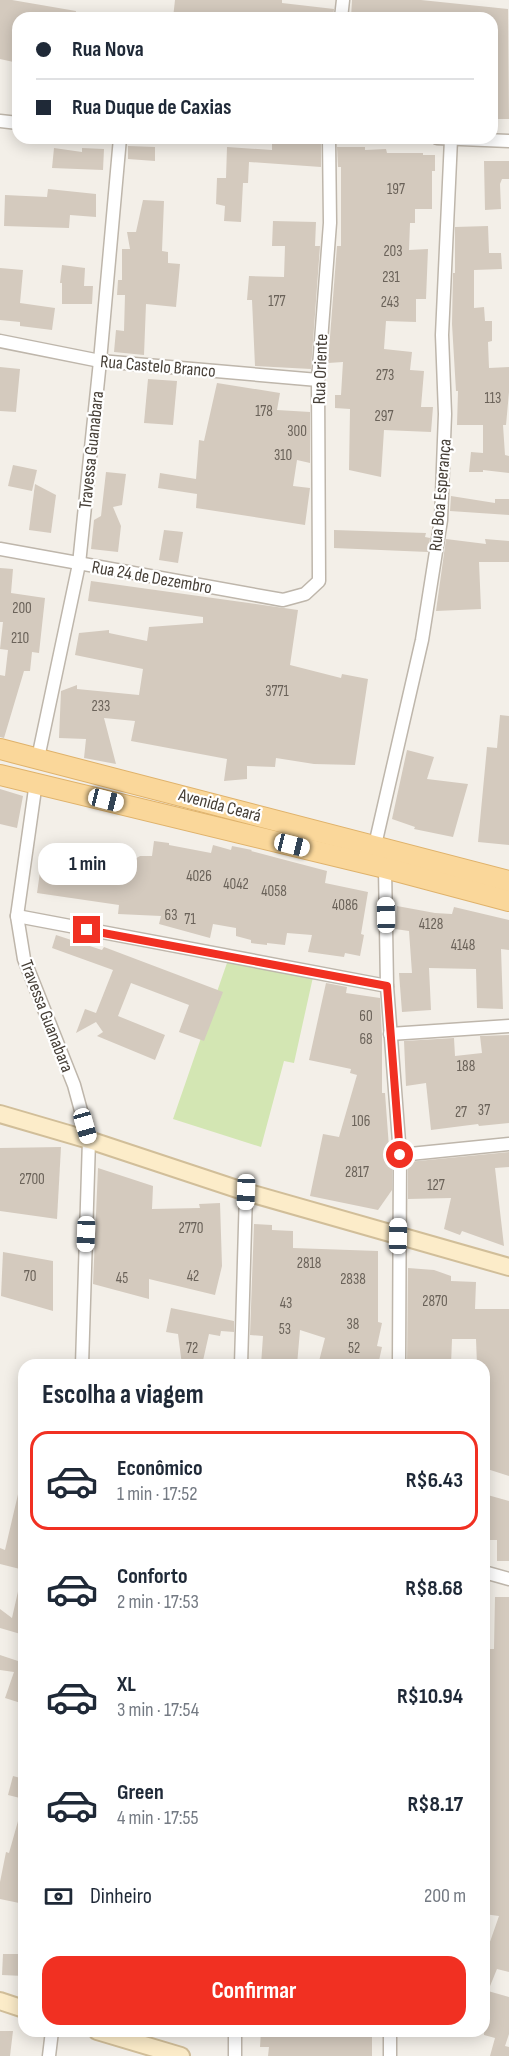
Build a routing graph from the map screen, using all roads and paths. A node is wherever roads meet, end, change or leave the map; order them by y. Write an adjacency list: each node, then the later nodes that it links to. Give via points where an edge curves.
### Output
1 (119, 144): 5 (street, Travessa Guanabara)
2 (329, 144): 6 (street, Rua Oriente, via 330,223)
3 (451, 144): 14 (street, Rua Boa Esperança, via 442,334 446,414 441,520 422,640)
4 (0, 341): 5 (street, Rua Castelo Branco)
5 (100, 361): 6 (street, Rua Castelo Branco); 8 (street, Travessa Guanabara)
6 (318, 380): 9 (street, Rua Oriente, via 320,581)
7 (0, 549): 8 (street, Rua 24 de Dezembro)
8 (79, 564): 9 (street, Rua 24 de Dezembro, via 283,600); 11 (street, Travessa Guanabara)
9 (305, 594)
10 (0, 749): 11 (main road, Avenida Ceará)
11 (38, 758): 14 (main road, Avenida Ceará)
12 (0, 775): 13 (main road, Avenida Ceará)
13 (36, 782): 15 (main road, Avenida Ceará); 18 (street, Travessa Guanabara)
14 (375, 845): 16 (main road, Avenida Ceará)
15 (385, 868): 17 (main road, Avenida Ceará); 19 (street)
16 (509, 881)
17 (509, 900)
18 (17, 916): 19 (street); 23 (street, Travessa Guanabara, via 24,958 74,1085)
19 (387, 986): 21 (street)
20 (509, 1026): 21 (street)
21 (390, 1034): 25 (street)
22 (0, 1114): 23 (street)
23 (89, 1140): 26 (street); 29 (street, Travessa Guanabara)
24 (509, 1144): 25 (street)
25 (400, 1155): 27 (street)
26 (246, 1192): 27 (street); 30 (street)
27 (398, 1236): 28 (street); 31 (street)
28 (509, 1267)
29 (82, 1359)
30 (241, 1359)
31 (399, 1359)
32 (490, 1574): 33 (street)
33 (509, 1579)
34 (0, 2001): 35 (street)
35 (18, 2007)
36 (51, 2037): 40 (street)
37 (117, 2037): 41 (street)
38 (235, 2037): 42 (street)
39 (390, 2037): 43 (street)
40 (49, 2056)
41 (181, 2056)
42 (235, 2056)
43 (390, 2056)

